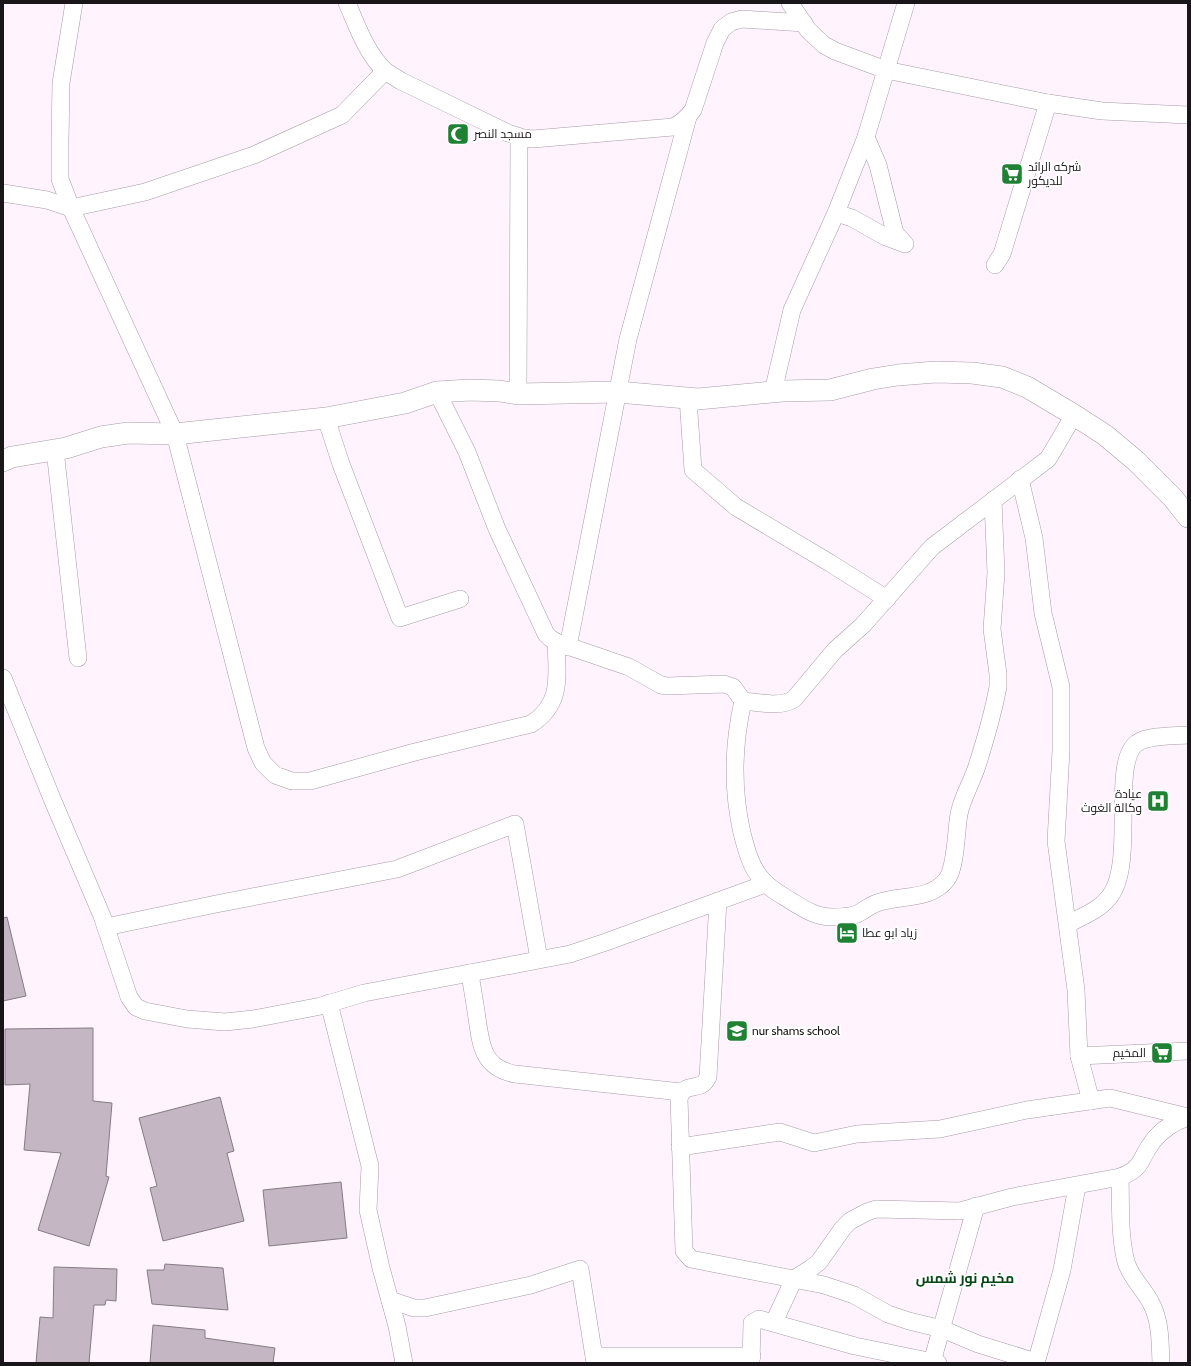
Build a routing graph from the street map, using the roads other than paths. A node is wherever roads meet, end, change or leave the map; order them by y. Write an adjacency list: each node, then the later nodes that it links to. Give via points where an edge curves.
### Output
1 (74, 3): 14 (street, via 61,83 60,120 60,179)
2 (347, 3): 7 (street, via 365,45)
3 (790, 3): 5 (street)
4 (906, 3): 6 (street)
5 (804, 23): 6 (street, via 824,45); 10 (street, via 742,19 731,22 722,29 717,36 696,103)
6 (886, 70): 8 (street); 11 (street)
7 (385, 71): 12 (street); 14 (street, via 342,115 254,155 145,192)
8 (1048, 103): 9 (street, via 1102,111); 16 (street, via 1002,254)
9 (1188, 115)
10 (688, 117): 12 (street, via 673,127 533,139); 18 (street, via 628,339)
11 (866, 136): 15 (street); 15 (street, via 878,165 895,233 905,244)
12 (519, 137): 20 (street)
13 (3, 193): 14 (street, via 47,200)
14 (71, 208): 24 (street)
15 (836, 213): 19 (street, via 792,310)
16 (994, 265)
17 (437, 392): 20 (street, via 470,390); 23 (street, via 405,403); 32 (street, via 467,452 497,529 546,634)
18 (618, 392): 20 (street); 21 (street); 32 (street)
19 (773, 392): 21 (street); 22 (street, via 830,390 898,374 972,373 1002,377 1027,387)
20 (518, 394)
21 (688, 398): 31 (street, via 693,470 736,507)
22 (1074, 415): 27 (street, via 1048,459); 29 (street, via 1105,435 1136,461)
23 (326, 418): 24 (street); 30 (street, via 400,618)
24 (174, 434): 25 (street, via 128,433 101,437); 32 (street, via 256,748 263,763 275,775 292,781 310,781 531,724 545,713 554,698)
25 (55, 450): 26 (street, via 12,457); 33 (street)
26 (3, 461)
27 (1020, 480): 28 (street); 39 (street, via 1034,538 1043,613 1061,687 1061,751 1056,841)
28 (993, 500): 31 (street, via 932,547); 37 (street, via 996,574 992,629 998,687 977,766 960,813 954,858 948,878 939,887 923,894 881,901 854,916 834,917 815,915)
29 (1188, 517)
30 (460, 599)
31 (886, 599): 35 (street, via 863,626 835,650 794,699 779,704)
32 (562, 644): 35 (street, via 629,667 661,685 724,684 733,687)
33 (78, 658)
34 (3, 678): 40 (street)
35 (743, 701): 37 (street, via 734,757 736,799 739,821 750,858)
36 (1188, 735): 39 (street, via 1148,738 1131,749 1125,765 1122,866 1118,882 1112,895 1105,902)
37 (765, 884): 38 (street)
38 (718, 901): 41 (street, via 570,954); 46 (street, via 708,1077 704,1084)
39 (1068, 924): 45 (street, via 1076,990)
40 (106, 928): 41 (street, via 397,869 515,824); 43 (street, via 130,997 136,1007 145,1011 188,1019 225,1022 253,1019)
41 (539, 959): 42 (street)
42 (470, 973): 43 (street, via 364,993); 46 (street, via 481,1044 491,1062 501,1070 515,1074)
43 (329, 1003): 54 (street, via 370,1166 368,1210)
44 (1188, 1051): 45 (street)
45 (1079, 1056): 47 (street)
46 (681, 1092): 49 (street, via 678,1098)
47 (1091, 1101): 48 (street, via 1110,1098); 49 (street, via 1027,1110 940,1129 857,1134 814,1143 780,1132)
48 (1188, 1117): 50 (street, via 1159,1134 1136,1169)
49 (680, 1147): 53 (street, via 684,1251 690,1259)
50 (1120, 1177): 51 (street); 62 (street, via 1121,1226 1126,1263 1152,1304 1156,1315)
51 (1077, 1186): 52 (street); 60 (street, via 1062,1270)
52 (976, 1206): 53 (street, via 960,1211 885,1209 867,1212 850,1221 819,1262); 56 (street)
53 (794, 1279): 55 (street); 56 (street, via 837,1289 854,1295 888,1314)
54 (390, 1300): 57 (street, via 414,1308 426,1308 531,1285 580,1270); 61 (street)
55 (774, 1322): 58 (street, via 759,1319 752,1323); 59 (street, via 855,1346)
56 (942, 1329): 59 (street); 60 (street, via 978,1344)
57 (594, 1360): 58 (street)
58 (752, 1360)
59 (935, 1362)
60 (1036, 1362)
61 (404, 1363)
62 (1162, 1363)

